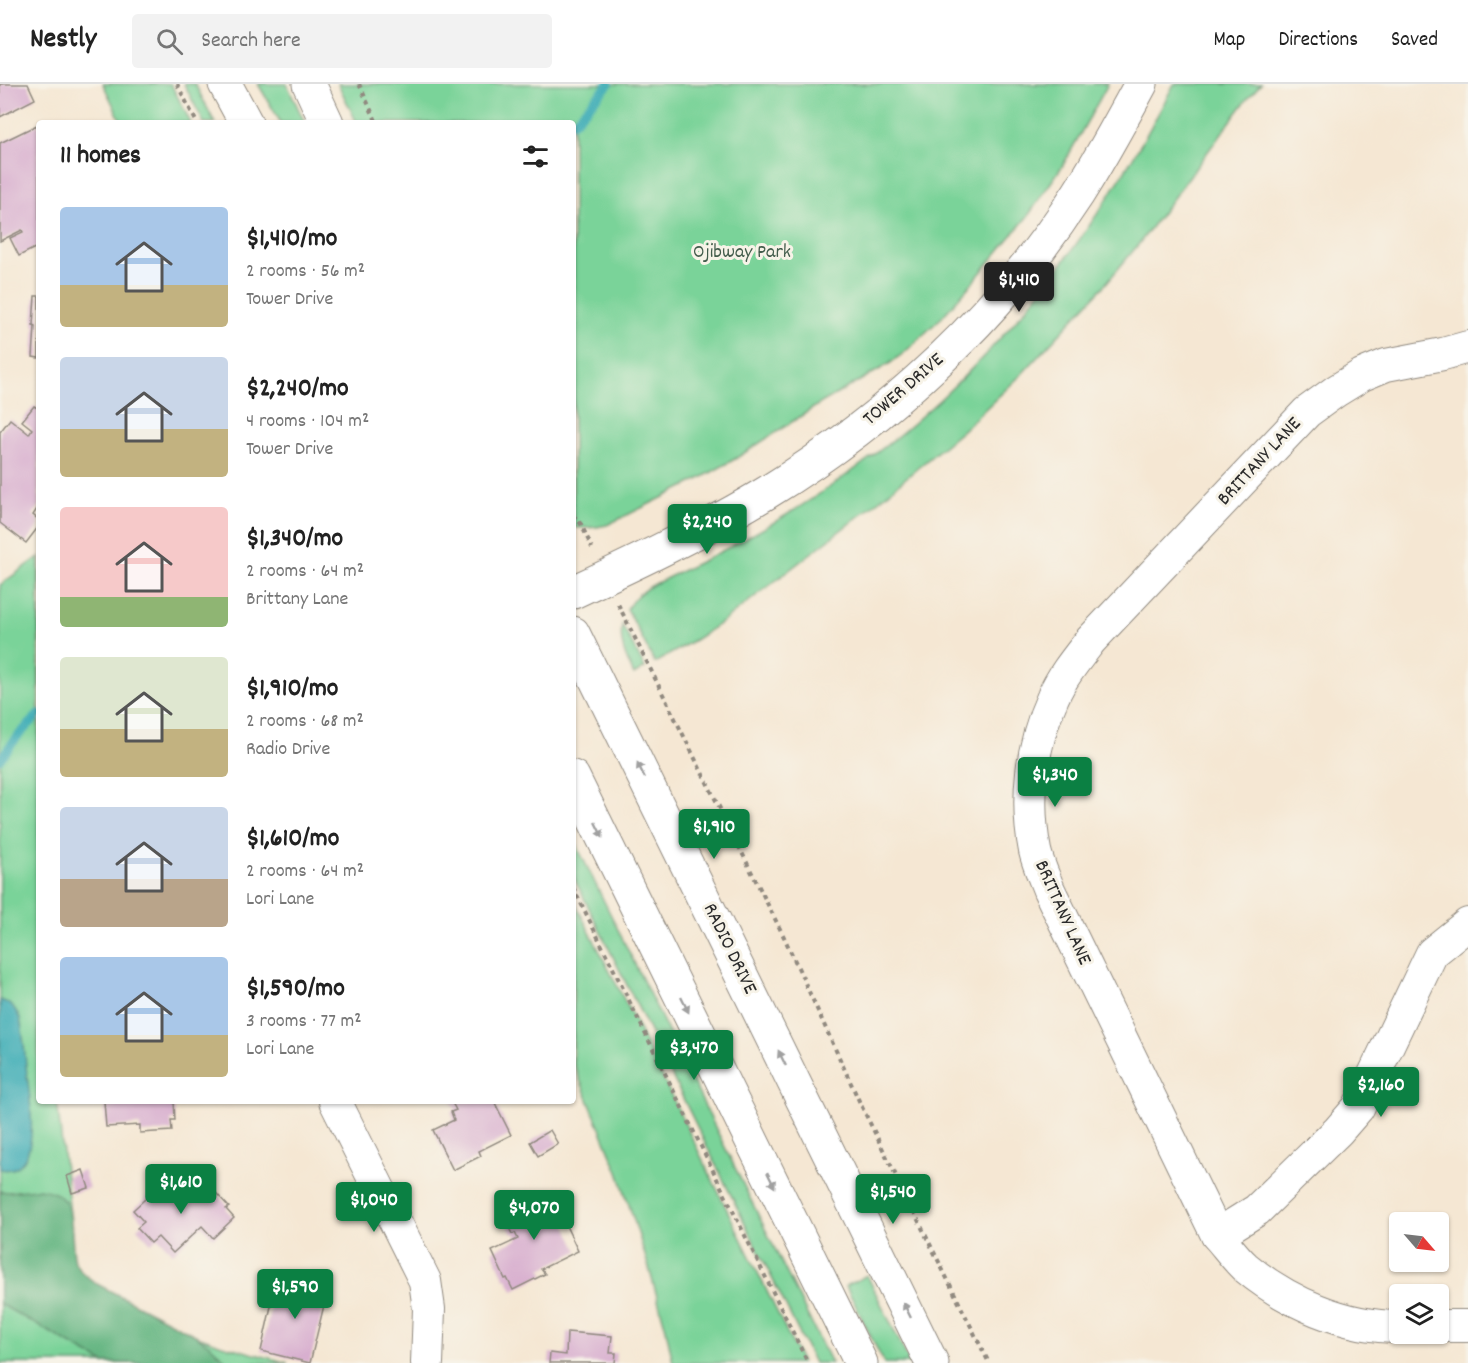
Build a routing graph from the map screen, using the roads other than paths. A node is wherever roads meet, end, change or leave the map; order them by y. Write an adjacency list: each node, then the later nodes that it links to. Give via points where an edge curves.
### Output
1 (225, 84): 4 (main road)
2 (309, 84): 5 (main road)
3 (1142, 84): 7 (main road, TOWER DRIVE, via 1094,169 1041,246 989,309 918,380 856,431 767,492)
4 (244, 120)
5 (326, 120)
6 (1468, 347): 12 (street, BRITTANY LANE, via 1386,365 1362,375 1307,412 1091,640 1053,697 1037,739 1030,817 1048,890)
7 (576, 591)
8 (576, 639): 18 (main road, RADIO DRIVE, one-way to 8)
9 (576, 783): 17 (main road, one-way to 17)
10 (1468, 924): 12 (street, via 1432,953 1358,1108 1257,1210)
11 (336, 1104): 16 (street, via 425,1281 429,1309)
12 (1217, 1235): 15 (street, BRITTANY LANE, via 1243,1265 1274,1289 1350,1321)
13 (1449, 1326): 14 (street)
14 (1468, 1326)
15 (1389, 1327)
16 (427, 1363)
17 (861, 1363)
18 (932, 1363)

